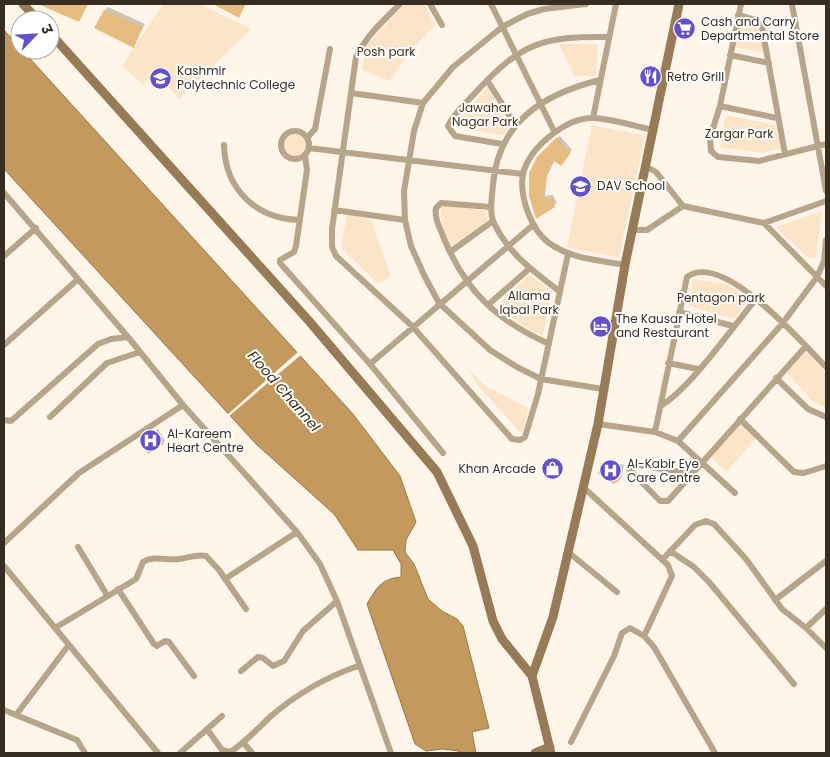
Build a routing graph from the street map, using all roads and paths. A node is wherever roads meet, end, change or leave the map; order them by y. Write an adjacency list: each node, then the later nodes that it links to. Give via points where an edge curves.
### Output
1 (400, 4): 20 (street, via 363,44 354,64)
2 (430, 4): 10 (street)
3 (491, 4): 11 (street)
4 (586, 4): 11 (street, via 534,11)
5 (616, 4): 12 (street)
6 (679, 4): 27 (main road)
7 (741, 4): 9 (street)
8 (792, 4): 33 (street)
9 (738, 15): 16 (street); 17 (street, via 760,24)
10 (442, 25)
11 (502, 27): 15 (street); 21 (street, via 452,67)
12 (609, 38): 15 (street, via 554,39); 19 (street)
13 (60, 44): 125 (main road, via 303,314 437,472 473,546 493,621 502,639)
14 (330, 50): 29 (street, via 315,129)
15 (516, 54): 18 (street); 22 (street)
16 (730, 55): 17 (street); 23 (street)
17 (769, 63): 25 (street)
18 (487, 80): 26 (street); 30 (street, via 448,127 455,136)
19 (600, 80): 22 (street); 24 (street)
20 (352, 93): 21 (street); 35 (street)
21 (423, 104): 38 (street)
22 (539, 104): 26 (street); 28 (street)
23 (720, 106): 25 (street); 36 (street, via 710,145 714,155 748,161)
24 (593, 118): 27 (street); 28 (street)
25 (777, 118): 36 (street)
26 (516, 126): 30 (street)
27 (654, 130): 39 (main road)
28 (554, 131): 41 (street, via 538,148)
29 (307, 138): 34 (street); 37 (street, via 295,131 286,135 281,143 283,153 291,159)
30 (502, 144): 40 (street)
31 (826, 144): 33 (street)
32 (224, 145): 48 (street, via 228,173 248,202 270,216)
33 (818, 146): 36 (street); 42 (street)
34 (309, 148): 35 (street); 37 (street)
35 (344, 152): 38 (street); 47 (street)
36 (785, 154)
37 (305, 156): 48 (street, via 307,170)
38 (408, 161): 40 (street); 49 (street)
39 (647, 167): 45 (street, via 656,172); 54 (main road)
40 (494, 170): 41 (street); 46 (street)
41 (524, 174): 52 (street, via 525,202)
42 (826, 190)
43 (4, 193): 53 (street)
44 (826, 201): 51 (street)
45 (683, 206): 51 (street); 54 (street, via 646,230)
46 (491, 207): 50 (street); 57 (street, via 438,204 436,218)
47 (334, 210): 49 (street); 72 (street, via 332,248 336,256)
48 (300, 220): 80 (street, via 295,250 280,263)
49 (405, 220): 68 (street, via 412,246)
50 (493, 221): 56 (street); 57 (street)
51 (764, 223): 62 (street)
52 (532, 225): 56 (street); 58 (street, via 548,242)
53 (36, 228): 59 (street); 63 (street)
54 (632, 230): 60 (main road)
55 (826, 240): 62 (street, via 824,261)
56 (507, 246): 61 (street); 64 (street)
57 (450, 252): 64 (street)
58 (568, 254): 60 (street); 66 (street)
59 (4, 256)
60 (626, 265): 85 (main road)
61 (530, 268): 66 (street); 69 (street)
62 (817, 277): 65 (street); 71 (street)
63 (77, 280): 74 (street); 76 (street)
64 (466, 281): 68 (street); 69 (street)
65 (826, 286)
66 (558, 291): 75 (street)
67 (756, 299): 70 (street, via 724,276 697,271 687,277); 71 (street); 73 (street)
68 (439, 303): 72 (street); 84 (street, via 490,350)
69 (488, 305): 75 (street, via 518,330)
70 (679, 312): 73 (street); 79 (street)
71 (782, 324): 77 (street); 94 (street)
72 (412, 326): 80 (street); 84 (street, via 512,439 526,437)
73 (733, 326): 82 (street)
74 (128, 337): 78 (street); 90 (street, via 111,338 98,344 14,419)
75 (549, 344): 84 (street)
76 (4, 345)
77 (806, 346): 81 (street); 83 (street)
78 (140, 352): 86 (street); 88 (street, via 107,364)
79 (668, 363): 82 (street); 87 (street)
80 (370, 364): 95 (street)
81 (826, 367)
82 (698, 369): 87 (street, via 671,400)
83 (776, 378): 89 (street, via 808,409); 91 (street)
84 (541, 379): 85 (street)
85 (603, 389): 92 (main road)
86 (183, 405): 101 (street); 102 (street, via 79,473)
87 (662, 405): 93 (street)
88 (50, 417)
89 (826, 417)
90 (4, 420)
91 (740, 420): 96 (street); 97 (street, via 794,472 804,473)
92 (598, 424): 93 (street); 99 (main road)
93 (655, 432): 94 (street)
94 (678, 441): 96 (street)
95 (443, 453)
96 (702, 462): 98 (street); 100 (street)
97 (826, 466)
98 (693, 474): 98 (street, via 639,465 629,469 664,502)
99 (583, 487): 105 (main road); 106 (street)
100 (735, 493)
101 (297, 532): 109 (street); 114 (street, via 320,564)
102 (4, 544)
103 (78, 547): 112 (street)
104 (670, 551): 106 (street); 113 (street, via 695,525 710,521 746,559); 126 (street, via 709,582)
105 (568, 552): 111 (street); 125 (main road, via 553,617)
106 (662, 560): 119 (street, via 670,568 672,576)
107 (826, 561): 113 (street)
108 (4, 566): 117 (street)
109 (225, 579): 110 (street, via 206,556 195,555 143,562 136,579); 115 (street)
110 (118, 589): 112 (street); 124 (street, via 154,644 169,642)
111 (617, 592)
112 (107, 595): 117 (street)
113 (775, 600): 118 (street)
114 (337, 601): 122 (street); 123 (street, via 302,631 284,661 273,666 258,657)
115 (246, 609)
116 (826, 609): 118 (street)
117 (55, 628): 120 (street)
118 (806, 628): 121 (street)
119 (644, 636): 132 (street, via 630,628 622,633 614,656); 140 (street, via 654,647)
120 (68, 646): 128 (street); 135 (street)
121 (826, 648)
122 (358, 666): 131 (street, via 326,678 306,691); 138 (street)
123 (241, 671)
124 (194, 676)
125 (532, 676): 133 (main road)
126 (794, 684)
127 (4, 710): 128 (street)
128 (16, 715): 134 (street, via 77,740)
129 (222, 716): 130 (street)
130 (207, 729): 131 (street, via 225,752 233,751); 136 (street)
131 (243, 742): 137 (street)
132 (571, 742)
133 (550, 750): 139 (main road)
134 (85, 753)
135 (158, 753)
136 (180, 753)
137 (252, 753)
138 (391, 753)
139 (536, 753)
140 (714, 753)

